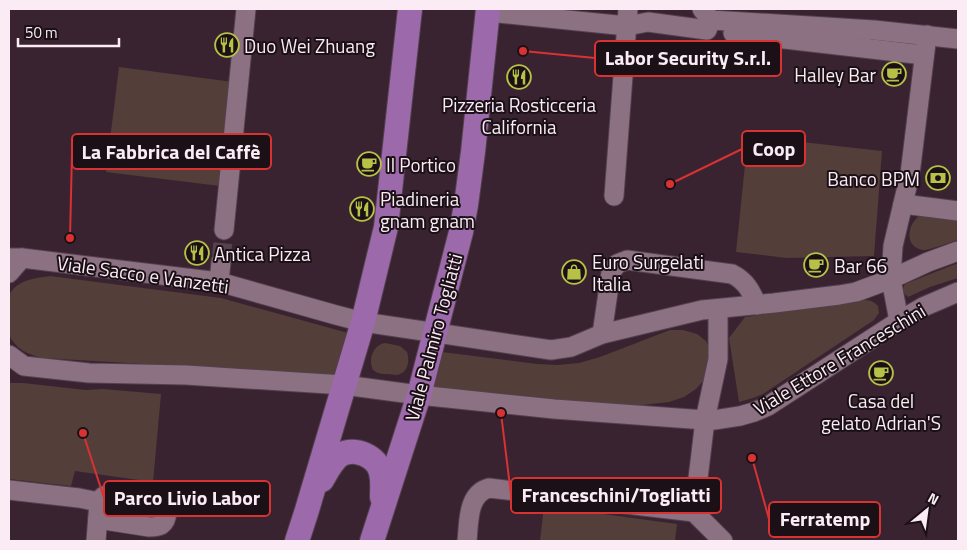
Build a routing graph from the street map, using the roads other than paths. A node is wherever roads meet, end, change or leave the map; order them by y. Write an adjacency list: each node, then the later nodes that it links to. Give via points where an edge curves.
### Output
1 (246, 9): 2 (street); 13 (street)
2 (253, 9)
3 (410, 9): 24 (main road, via 386,227)
4 (488, 10): 5 (street); 25 (main road, Viale Palmiro Togliatti, via 464,219)
5 (628, 18): 6 (street, via 648,22); 10 (street)
6 (706, 20): 7 (street); 9 (street)
7 (927, 35): 8 (street); 9 (street)
8 (958, 39)
9 (924, 55): 11 (street, via 911,167)
10 (614, 196)
11 (903, 204): 12 (street); 18 (street, via 892,246)
12 (958, 211)
13 (224, 230)
14 (958, 252): 18 (street)
15 (15, 258): 17 (street); 19 (street, Viale Sacco e Vanzetti)
16 (221, 262): 19 (street)
17 (9, 273)
18 (891, 279): 21 (street, via 847,294); 23 (street)
19 (219, 282): 24 (street, Viale Sacco e Vanzetti)
20 (958, 292): 23 (street, Viale Ettore Franceschini)
21 (757, 305): 22 (street); 26 (street, via 751,289 732,274 627,260 617,264 611,272)
22 (718, 309): 26 (street); 31 (street, via 718,359)
23 (899, 321): 31 (street, Viale Ettore Franceschini, via 768,406 740,416)
24 (363, 322): 25 (street, Viale Sacco e Vanzetti); 29 (main road)
25 (435, 333): 26 (street, via 552,350 571,347); 30 (main road, Viale Palmiro Togliatti)
26 (602, 334)
27 (9, 355): 28 (street)
28 (16, 370): 29 (street, via 186,375)
29 (344, 385): 30 (street, Viale Ettore Franceschini); 34 (main road)
30 (419, 395): 31 (street, Viale Ettore Franceschini); 33 (main road, Viale Palmiro Togliatti)
31 (705, 420): 35 (street)
32 (9, 490): 36 (street, via 79,498 99,510)
33 (382, 506): 34 (main road, via 380,468 371,458 351,452 339,456 330,466); 38 (main road, Viale Palmiro Togliatti)
34 (307, 510): 37 (main road)
35 (694, 512): 39 (street, via 486,488 479,493 472,507); 40 (street)
36 (96, 541)
37 (297, 541)
38 (372, 541)
39 (467, 541)
40 (723, 541)

